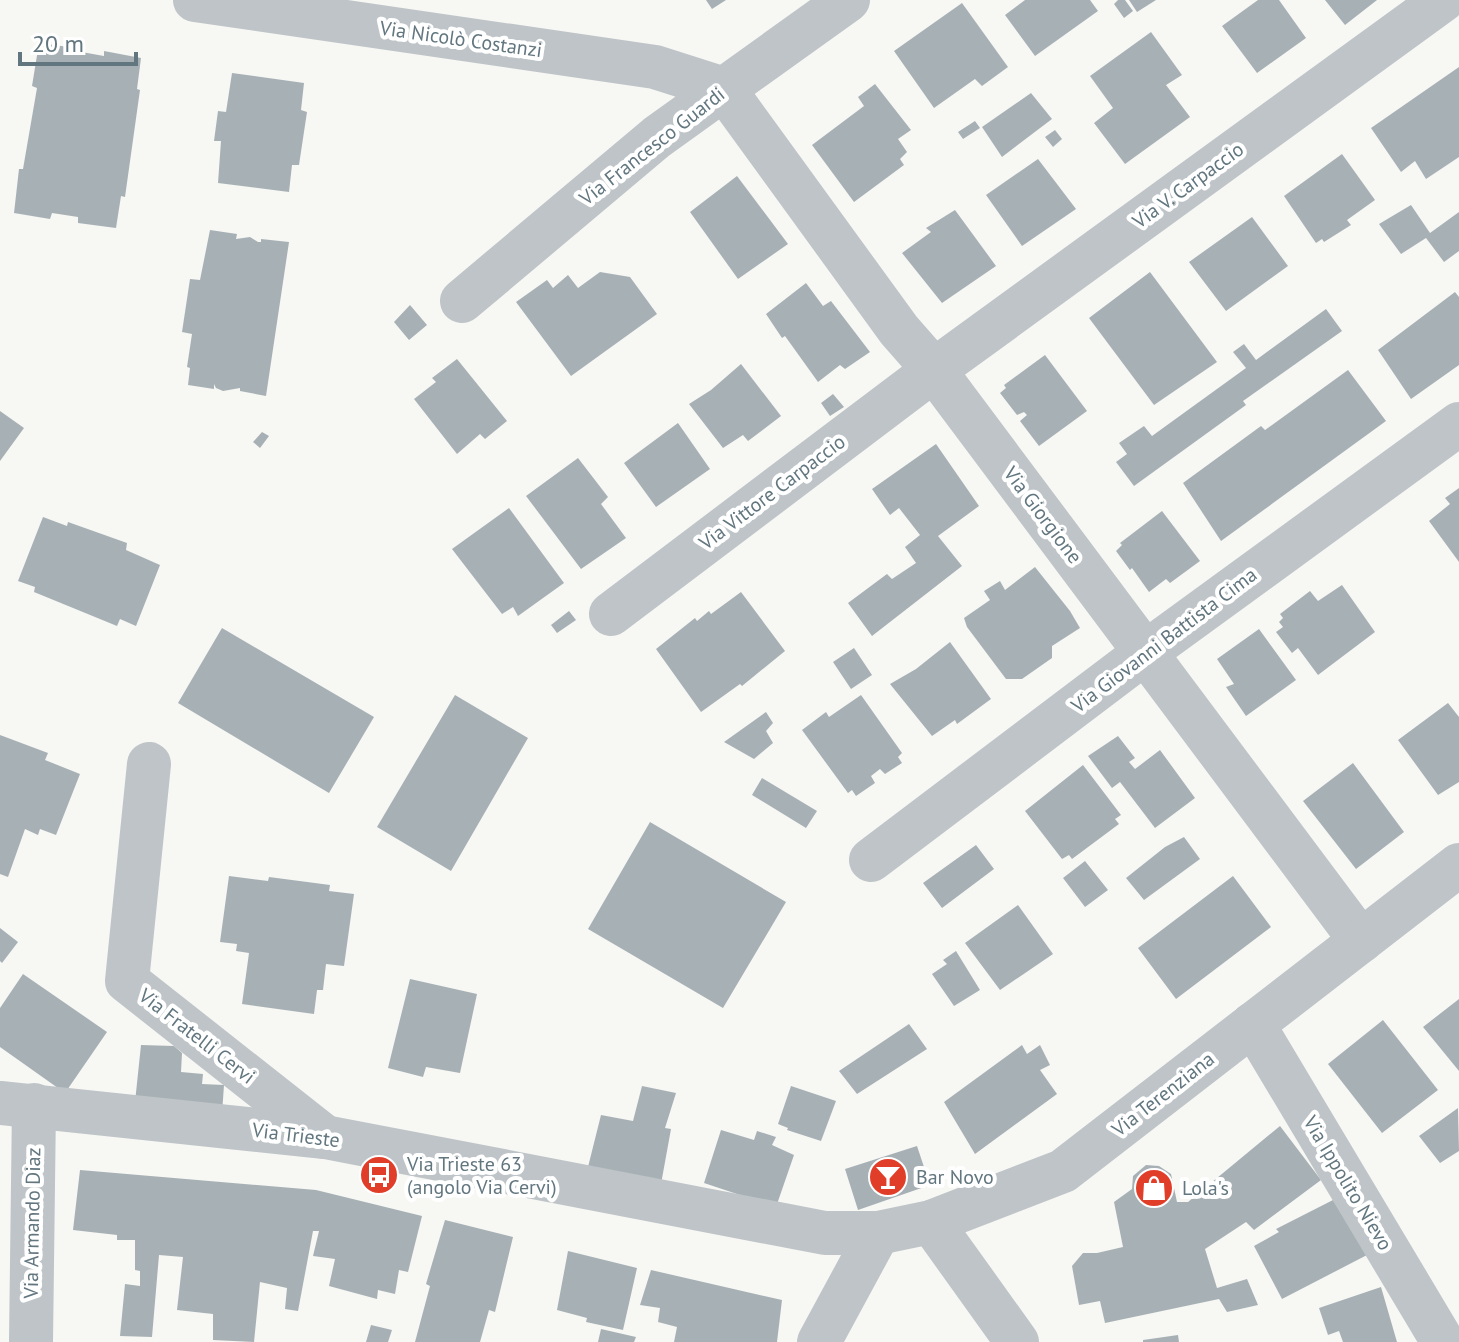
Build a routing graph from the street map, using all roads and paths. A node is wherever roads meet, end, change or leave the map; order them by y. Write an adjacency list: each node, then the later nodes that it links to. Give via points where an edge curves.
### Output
1 (195, 0): 4 (street, Via Nicolò Costanzi, via 655,67)
2 (848, 0): 4 (street, Via Francesco Guardi)
3 (1443, 0): 6 (street, Via V. Carpaccio)
4 (724, 89): 5 (street, Via Francesco Guardi, via 657,137); 6 (street, Via Giorgione, via 899,330)
5 (462, 301)
6 (934, 370): 8 (street, Via Vittore Carpaccio); 9 (street, Via Giorgione)
7 (1459, 424): 9 (street, Via Giovanni Battista Cima)
8 (611, 614)
9 (1146, 652): 11 (street, Via Giovanni Battista Cima); 13 (street, Via Giorgione)
10 (149, 764): 16 (street, Via Fratelli Cervi, via 127,981)
11 (871, 860)
12 (1459, 865): 13 (street, Via Terenziana)
13 (1361, 941): 14 (street, Via Terenziana)
14 (1253, 1024): 17 (street, Via Terenziana, via 1063,1171); 23 (street, Via Ippolito Nievo)
15 (17, 1104): 16 (street, Via Trieste); 20 (street, Via Armando Diaz)
16 (325, 1137): 18 (street, Via Trieste)
17 (931, 1222): 19 (street, Via Terenziana); 22 (street)
18 (825, 1233): 19 (street, Via Terenziana)
19 (878, 1233): 21 (street)
20 (31, 1342)
21 (819, 1342)
22 (1017, 1342)
23 (1443, 1342)

